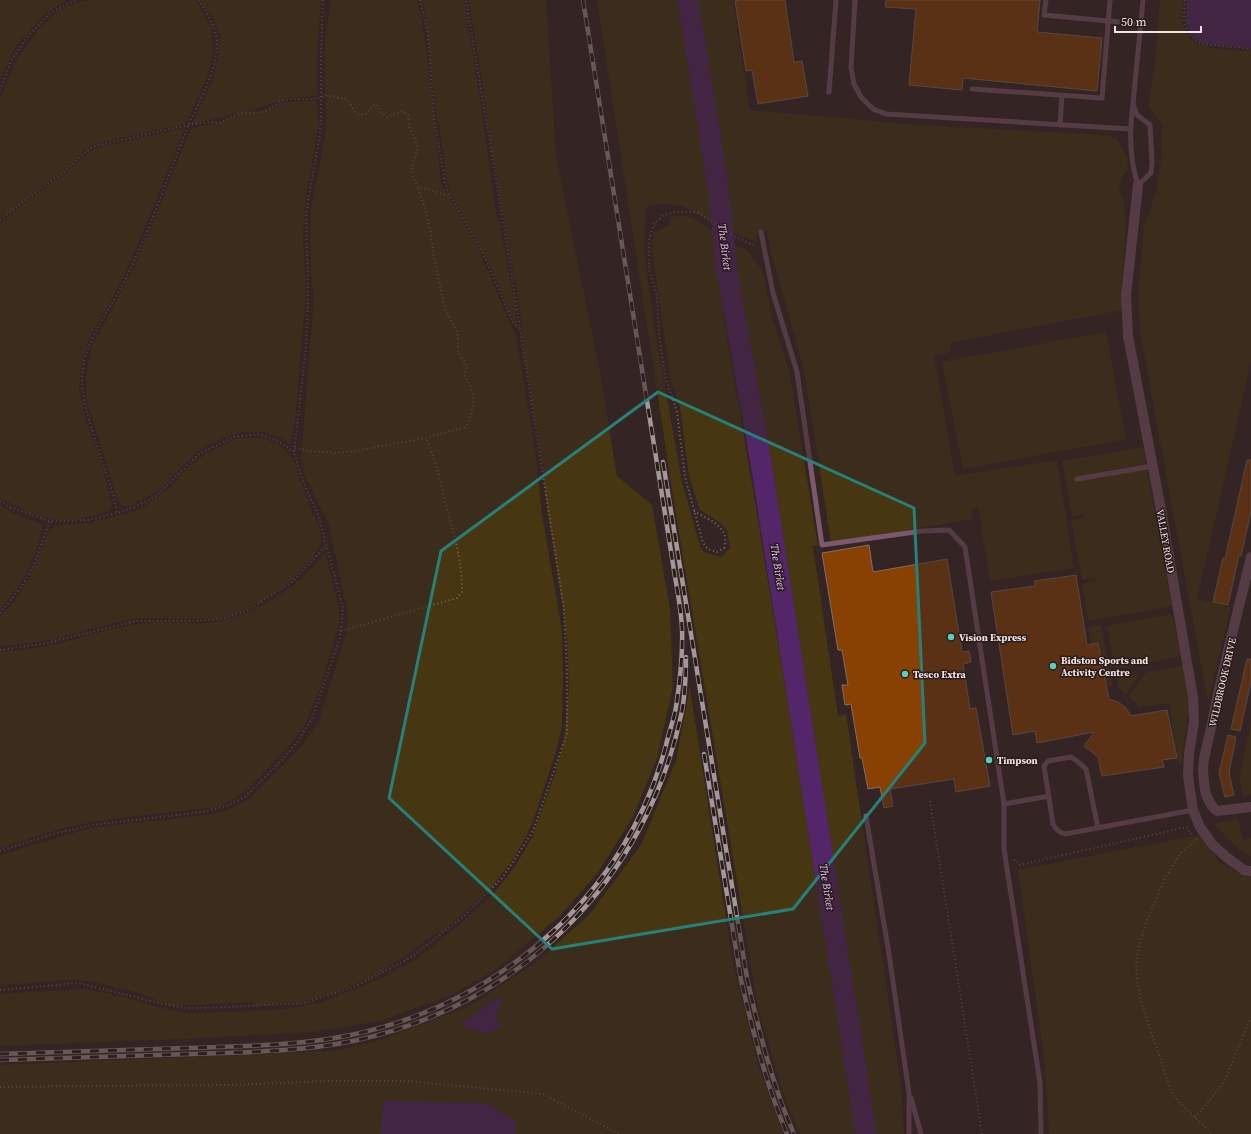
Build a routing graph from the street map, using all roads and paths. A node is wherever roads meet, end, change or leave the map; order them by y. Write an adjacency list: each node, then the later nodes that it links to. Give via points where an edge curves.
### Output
1 (76, 0): 16 (path, via 50,13 29,35 12,59)
2 (199, 0): 21 (path, via 213,25 217,43 214,64)
3 (324, 0): 19 (path)
4 (420, 0): 26 (path, via 428,34 434,118 445,182)
5 (466, 0): 30 (path)
6 (836, 0): 17 (lane)
7 (855, 0): 22 (lane, via 851,68 854,84 872,109 886,114)
8 (1046, 0): 12 (lane, via 1044,15)
9 (1110, 0): 12 (lane)
10 (1142, 0): 13 (lane)
11 (1185, 0): 14 (path, via 1186,29 1196,40 1202,44)
12 (1109, 20): 13 (lane); 18 (lane, via 1102,98)
13 (1141, 24): 20 (lane)
14 (1251, 49)
15 (972, 89): 18 (lane)
16 (0, 90)
17 (829, 92)
18 (1062, 95): 22 (lane)
19 (321, 98): 21 (path, via 292,99 279,102 268,110 241,113 219,123); 25 (path, via 326,95 345,99 359,115 364,114 375,104 381,114 387,117 403,111 408,115 418,147 411,172); 32 (path, via 319,139 306,213 306,347)
20 (1133, 104): 23 (lane); 24 (lane, via 1137,115 1150,125 1151,131 1151,173)
21 (189, 125): 27 (path, via 86,150 61,176 52,180); 38 (path, via 146,235 89,345 84,363 84,401)
22 (1060, 125): 23 (lane)
23 (1130, 130): 24 (lane, via 1132,169)
24 (1138, 185): 34 (street, VALLEY ROAD, via 1126,296 1128,336)
25 (418, 188): 26 (path); 31 (path, via 432,234 445,309 458,334 458,352 467,367 464,375 472,386 474,399 466,427)
26 (450, 196): 30 (path, via 486,258 514,324)
27 (0, 220)
28 (761, 232): 29 (lane)
29 (765, 251): 37 (path, via 732,235 697,212 674,212 663,216 654,224 648,240 666,376 677,412 685,477); 47 (lane, via 773,293 797,372 822,545 922,531 949,530 965,547)
30 (520, 328): 57 (path, via 564,609 567,733 533,831 503,877 463,917 410,958 354,987 306,1003 184,1008 78,983)
31 (426, 438): 32 (path, via 336,453); 43 (path, via 452,528 460,563 462,592 457,598)
32 (295, 448): 33 (path)
33 (294, 452): 38 (path, via 278,441 260,434 234,437 199,454 156,496); 40 (path, via 306,489 318,514)
34 (1153, 466): 35 (lane); 49 (street, VALLEY ROAD, via 1193,697 1194,722 1188,776)
35 (1077, 479)
36 (0, 501): 39 (path, via 7,506)
37 (694, 511): 37 (path, via 715,523 724,532 724,548 717,552 708,549 703,542)
38 (117, 513): 39 (path, via 88,520)
39 (50, 521): 42 (path, via 26,579)
40 (326, 546): 43 (path, via 342,608); 44 (path, via 292,582 248,610 224,618 199,621 136,621 42,644)
41 (1251, 557): 48 (street, WILDBROOK DRIVE, via 1203,767 1206,795 1213,807 1217,810)
42 (0, 613)
43 (340, 631): 54 (path, via 340,638 312,718 282,760 245,797 226,806 202,812 92,824)
44 (0, 650)
45 (1049, 796): 47 (lane); 51 (lane, via 1055,829 1065,834); 51 (lane, via 1045,763 1048,760 1071,757 1087,772)
46 (930, 801): 65 (path)
47 (1004, 804): 55 (lane)
48 (1251, 807)
49 (1194, 810): 51 (lane); 53 (street, VALLEY ROAD)
50 (866, 816): 60 (lane)
51 (1098, 828)
52 (1191, 830): 55 (path, via 1193,833 1190,834 1187,827 1020,865 1016,860)
53 (1203, 833): 56 (street, VALLEY ROAD, via 1225,856 1244,870); 61 (path, via 1180,854 1165,878 1146,923 1136,967 1142,1004 1171,1091)
54 (0, 852)
55 (1006, 861): 66 (lane, via 1040,1083)
56 (1251, 871)
57 (0, 990)
58 (1251, 1017): 61 (path, via 1224,1082)
59 (0, 1088): 62 (path, via 406,1081 543,1094)
60 (910, 1093): 63 (lane); 64 (lane)
61 (1195, 1118): 67 (path)
62 (619, 1134)
63 (909, 1134)
64 (921, 1134)
65 (982, 1134)
66 (1041, 1134)
67 (1212, 1134)

